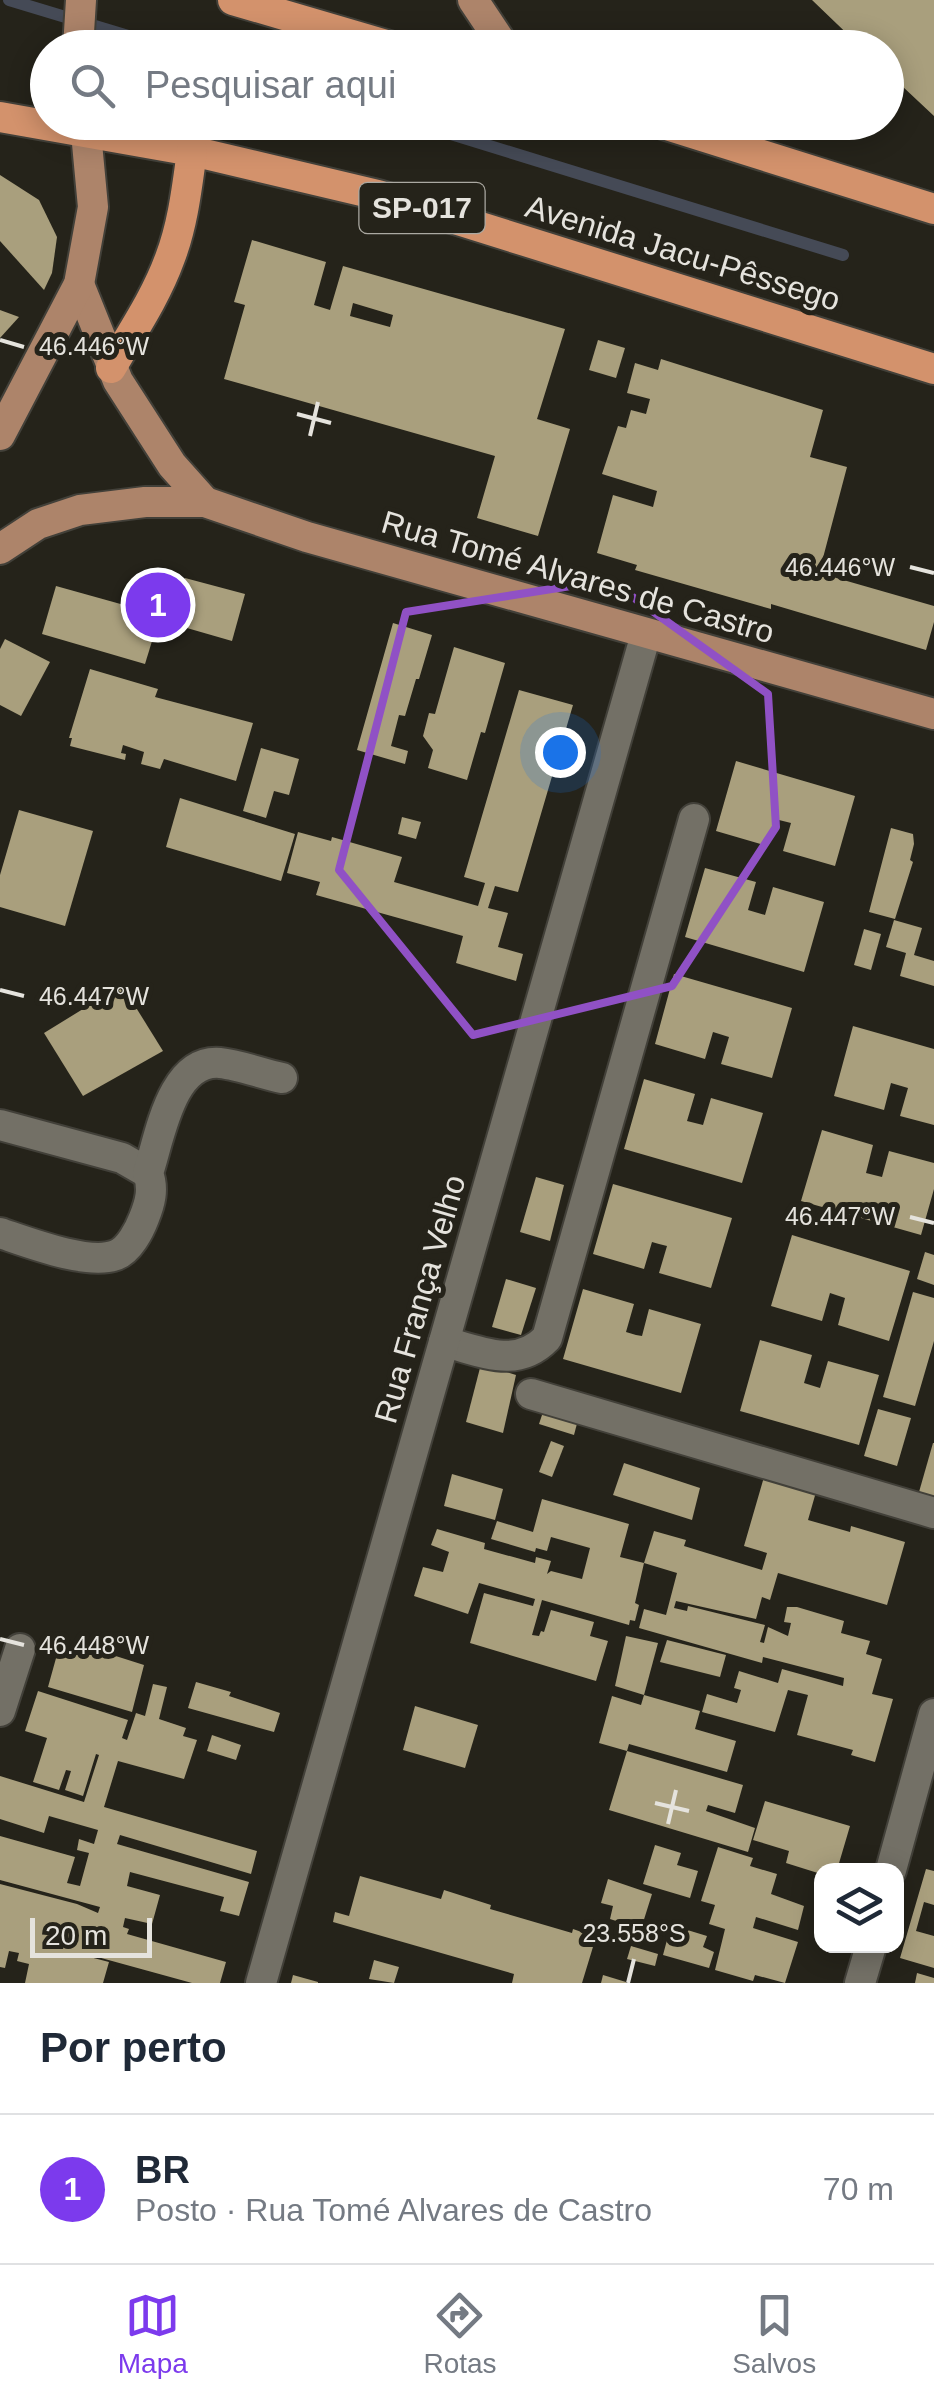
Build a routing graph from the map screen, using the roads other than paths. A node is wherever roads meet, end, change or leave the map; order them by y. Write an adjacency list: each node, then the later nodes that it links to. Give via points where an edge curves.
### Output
1 (80, 0): 4 (main road)
2 (233, 0): 5 (highway)
3 (473, 0): 6 (main road)
4 (79, 30)
5 (335, 30)
6 (493, 30)
7 (0, 118): 8 (highway, Avenida Jacu-Pêssego / SP-017)
8 (30, 121)
9 (87, 140): 14 (main road, via 92,207)
10 (143, 140): 12 (highway, Avenida Jacu-Pêssego / SP-017)
11 (714, 140): 13 (highway)
12 (192, 151): 15 (highway, via 171,256); 16 (highway, Avenida Jacu-Pêssego / SP-017, via 378,194)
13 (934, 209)
14 (79, 284): 15 (main road, Rua Tomé Alvares de Castro); 17 (main road)
15 (111, 368): 18 (main road, Rua Tomé Alvares de Castro, via 172,465)
16 (934, 369)
17 (0, 435)
18 (205, 502): 19 (main road, Rua Tomé Alvares de Castro, via 80,510 38,524); 20 (main road, Rua Tomé Alvares de Castro)
19 (0, 549)
20 (646, 634): 21 (main road, Rua Tomé Alvares de Castro); 27 (street, Rua França Velho)
21 (934, 714)
22 (694, 819): 27 (street, via 546,1338 534,1351 512,1358)
23 (282, 1078): 25 (street, via 218,1063 198,1066 178,1083)
24 (0, 1125): 25 (street, via 122,1158)
25 (148, 1173): 26 (street, via 150,1204 137,1234 116,1255 90,1258)
26 (0, 1233)
27 (444, 1342): 35 (street, Rua França Velho)
28 (531, 1394): 29 (street)
29 (934, 1513)
30 (20, 1649): 31 (street)
31 (0, 1711)
32 (934, 1714): 33 (street)
33 (893, 1863)
34 (869, 1953): 36 (street)
35 (261, 1983)
36 (860, 1983)

